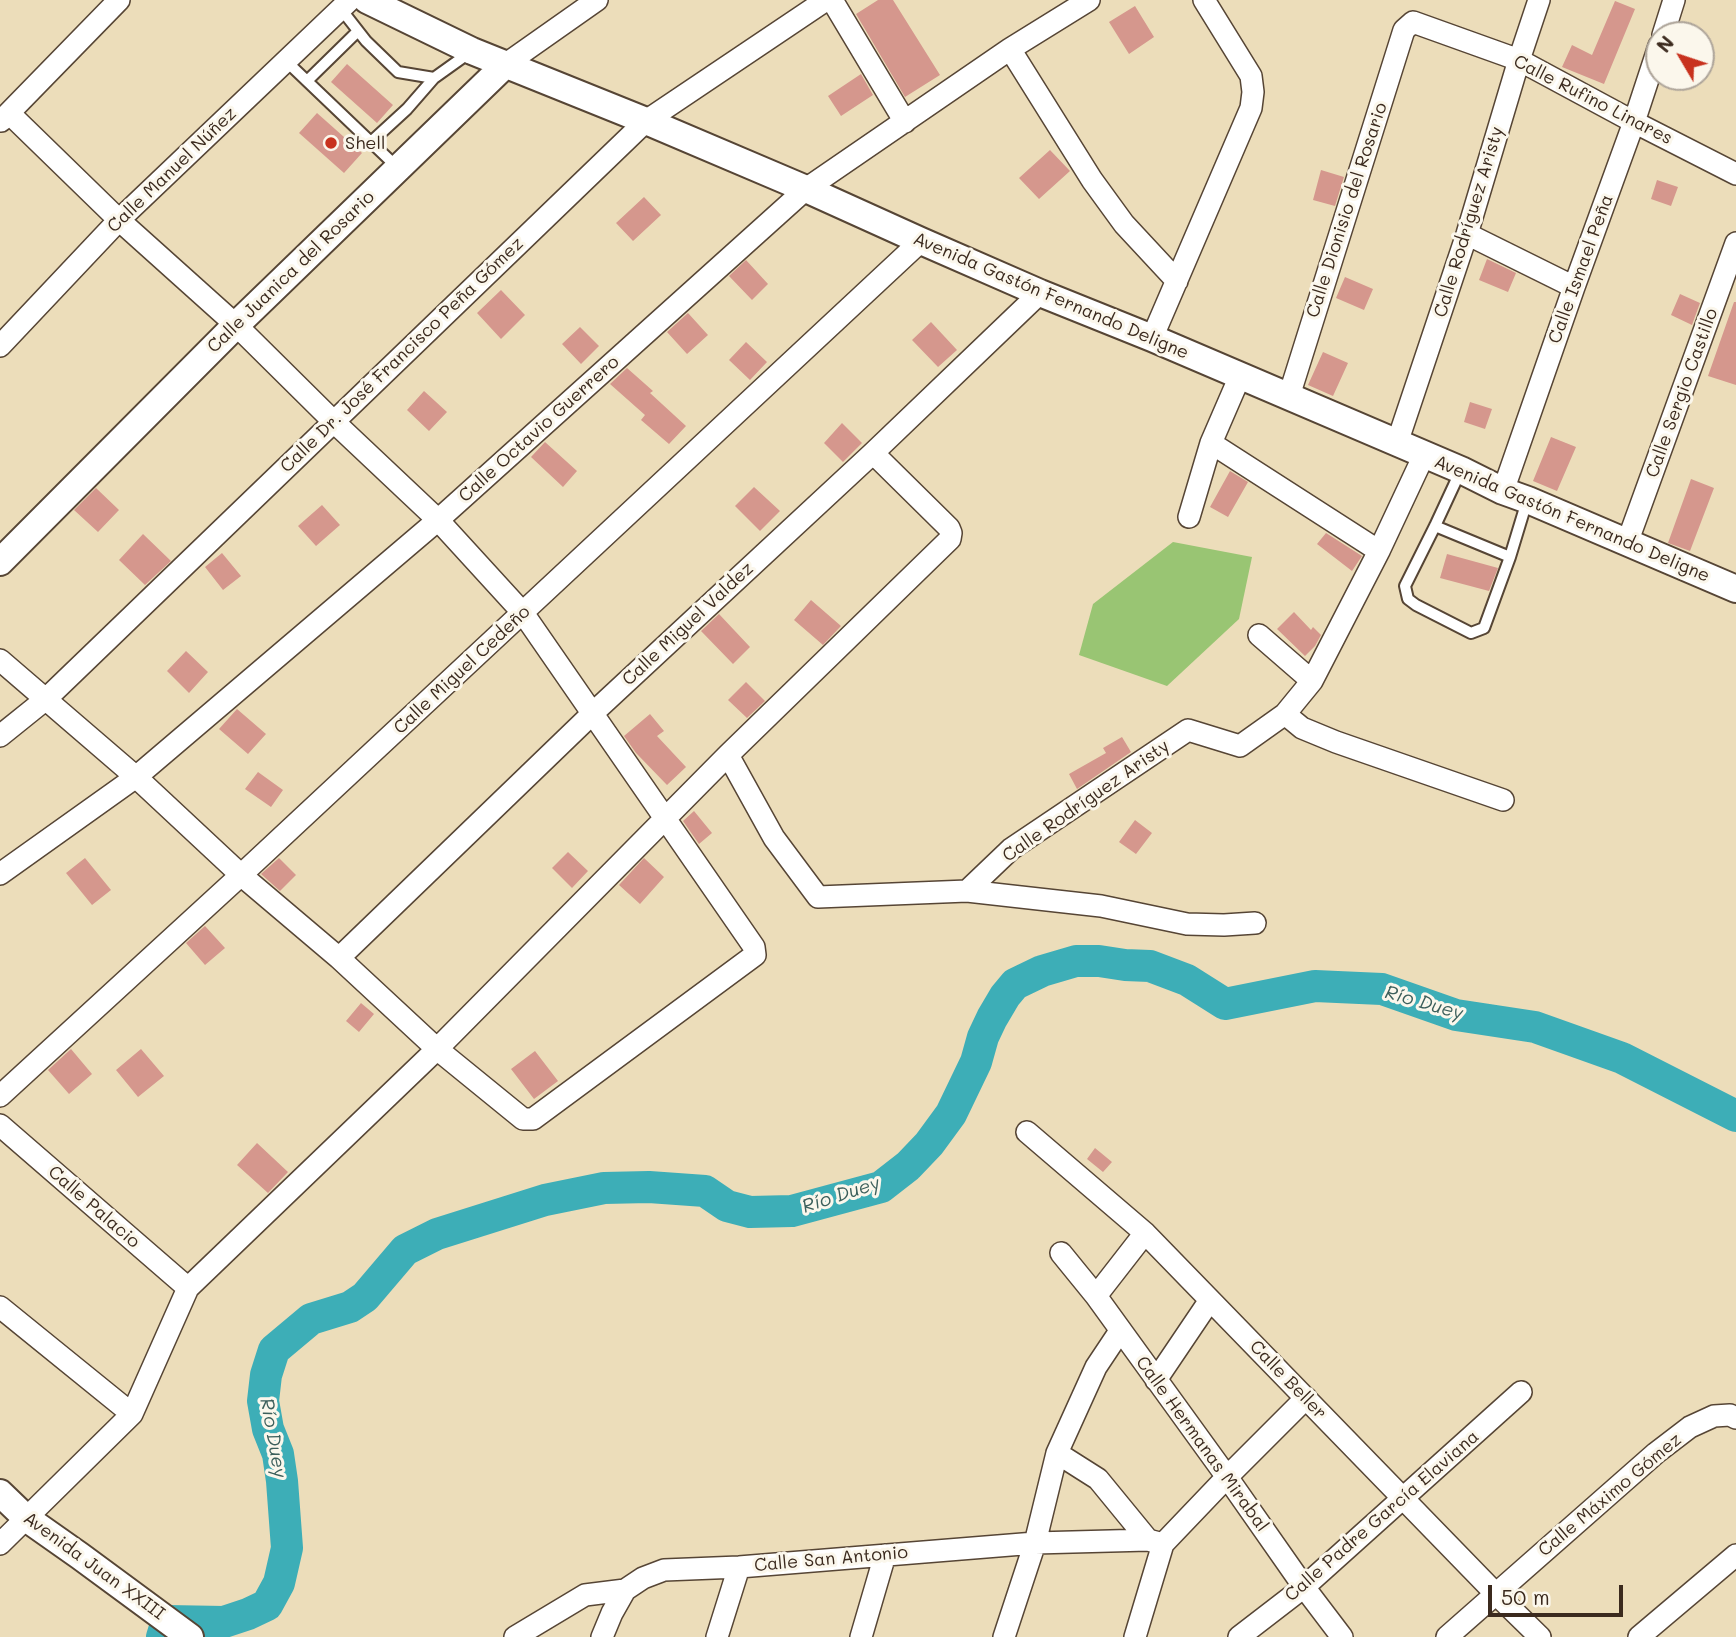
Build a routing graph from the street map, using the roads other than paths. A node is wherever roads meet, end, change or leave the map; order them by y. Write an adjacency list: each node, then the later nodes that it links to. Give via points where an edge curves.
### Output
1 (119, 0): 22 (street)
2 (367, 0): 15 (street, Avenida Gastón Fernando Deligne)
3 (597, 0): 18 (street, Calle Juanica del Rosario)
4 (826, 0): 23 (street, Calle Dr. José Francisco Peña Gómez)
5 (832, 0): 24 (street)
6 (1089, 0): 14 (street, Calle Octavio Guerrero)
7 (1204, 0): 34 (street, via 1251,76 1253,92 1251,108)
8 (1539, 0): 16 (street, Calle Rodríguez Aristy)
9 (1674, 0): 11 (street)
10 (346, 4): 13 (lane); 17 (street, Calle Manuel Núñez)
11 (1667, 21)
12 (1408, 26): 16 (street, Calle Rufino Linares, via 1413,22); 41 (street, Calle Dionisio del Rosario)
13 (358, 31): 19 (lane, via 398,72); 20 (lane)
14 (1010, 49): 24 (street, Calle Octavio Guerrero); 34 (street, via 1092,180 1124,224)
15 (472, 51): 18 (street, Avenida Gastón Fernando Deligne); 19 (lane)
16 (1519, 60): 25 (street, Calle Rufino Linares); 31 (street, Calle Rodríguez Aristy)
17 (286, 61): 20 (lane); 30 (street, Calle Manuel Núñez)
18 (506, 64): 23 (street, Avenida Gastón Fernando Deligne); 27 (street, Calle Juanica del Rosario)
19 (434, 78): 26 (lane)
20 (307, 81): 26 (lane)
21 (1645, 89): 25 (street, Calle Ismael Peña)
22 (5, 118): 30 (street)
23 (646, 121): 29 (street, Avenida Gastón Fernando Deligne); 42 (street, Calle Dr. José Francisco Peña Gómez)
24 (905, 122): 29 (street, Calle Octavio Guerrero)
25 (1634, 122): 28 (street, Calle Rufino Linares); 35 (street, Calle Ismael Peña)
26 (371, 142): 27 (lane)
27 (398, 168): 37 (street, Calle Juanica del Rosario)
28 (1736, 174)
29 (806, 189): 32 (street, Avenida Gastón Fernando Deligne); 51 (street, Calle Octavio Guerrero)
30 (119, 220): 37 (street); 39 (street, Calle Manuel Núñez)
31 (1467, 234): 35 (street); 44 (street, Calle Rodríguez Aristy)
32 (921, 242): 36 (street, Avenida Gastón Fernando Deligne); 58 (street, Calle Miguel Cedeño)
33 (1736, 243): 53 (street, Calle Sergio Castillo)
34 (1177, 281): 38 (street)
35 (1574, 287): 48 (street, Calle Ismael Peña)
36 (1040, 293): 38 (street, Avenida Gastón Fernando Deligne); 45 (street, Calle Miguel Valdez)
37 (236, 325): 42 (street); 56 (street, Calle Juanica del Rosario)
38 (1152, 338): 40 (street, Avenida Gastón Fernando Deligne)
39 (0, 346)
40 (1240, 376): 41 (street, Avenida Gastón Fernando Deligne); 43 (street)
41 (1289, 396): 44 (street, Avenida Gastón Fernando Deligne)
42 (334, 421): 51 (street); 62 (street, Calle Dr. José Francisco Peña Gómez)
43 (1211, 443): 50 (street); 54 (street)
44 (1397, 443): 46 (street, Avenida Gastón Fernando Deligne)
45 (873, 453): 63 (street, Calle Miguel Valdez); 66 (street, via 949,528 950,539)
46 (1424, 455): 47 (street, Avenida Gastón Fernando Deligne); 54 (street, Calle Rodríguez Aristy)
47 (1461, 470): 48 (street, Avenida Gastón Fernando Deligne); 52 (lane)
48 (1503, 491): 49 (street, Avenida Gastón Fernando Deligne)
49 (1528, 500): 53 (street, Avenida Gastón Fernando Deligne); 55 (lane)
50 (1189, 517)
51 (438, 520): 58 (street); 67 (street, Calle Octavio Guerrero)
52 (1435, 526): 55 (lane); 55 (lane, via 1405,586 1408,599 1471,632 1484,628)
53 (1627, 543): 57 (street, Avenida Gastón Fernando Deligne)
54 (1379, 551): 61 (street, Calle Rodríguez Aristy)
55 (1510, 557)
56 (0, 562)
57 (1736, 589)
58 (523, 612): 63 (street); 71 (street, Calle Miguel Cedeño)
59 (1259, 635): 61 (street)
60 (0, 660): 62 (street)
61 (1312, 681): 64 (street, Calle Rodríguez Aristy)
62 (46, 699): 65 (street, Calle Dr. José Francisco Peña Gómez); 67 (street)
63 (593, 713): 69 (street); 74 (street, Calle Miguel Valdez)
64 (1285, 714): 68 (street, via 1302,728 1336,742); 72 (street, Calle Rodríguez Aristy, via 1240,746 1188,730 1011,849)
65 (0, 736)
66 (728, 755): 69 (street); 72 (street, via 774,838 818,897)
67 (136, 777): 70 (street, Calle Octavio Guerrero); 71 (street)
68 (1503, 800)
69 (665, 818): 75 (street); 75 (street, via 754,947 755,955 533,1119 523,1119)
70 (0, 874)
71 (241, 875): 74 (street); 76 (street, Calle Miguel Cedeño)
72 (967, 891): 73 (street, via 1101,906 1187,924)
73 (1255, 923)
74 (340, 958): 75 (street)
75 (437, 1049): 81 (street)
76 (0, 1096)
77 (0, 1125): 81 (street, Calle Palacio)
78 (1027, 1132): 79 (street, Calle Beller)
79 (1145, 1233): 82 (street); 83 (street, Calle Beller)
80 (1061, 1253): 82 (street, Calle Hermanas Mirabal)
81 (188, 1288): 89 (street)
82 (1096, 1296): 85 (street, Calle Hermanas Mirabal)
83 (1210, 1300): 86 (street); 88 (street, Calle Beller)
84 (0, 1307): 89 (street)
85 (1120, 1331): 86 (street, Calle Hermanas Mirabal); 91 (street, via 1096,1367)
86 (1156, 1380): 92 (street, Calle Hermanas Mirabal)
87 (1521, 1392): 94 (street, Calle Padre García Elaviana)
88 (1306, 1398): 92 (street); 94 (street, Calle Beller)
89 (132, 1414): 95 (street)
90 (1729, 1415): 104 (street, Calle Máximo Gómez, via 1690,1427 1656,1453)
91 (1057, 1453): 96 (street, via 1098,1479); 97 (street)
92 (1227, 1477): 96 (street); 102 (street, Calle Hermanas Mirabal)
93 (0, 1493): 95 (street, Avenida Juan XXIII)
94 (1403, 1498): 102 (street, Calle Padre García Elaviana); 104 (street, Calle Beller)
95 (26, 1518): 98 (street); 105 (street, Avenida Juan XXIII)
96 (1156, 1542): 97 (street, Calle San Antonio); 111 (street)
97 (1035, 1543): 99 (street, Calle San Antonio); 110 (street)
98 (0, 1544)
99 (885, 1555): 101 (street, Calle San Antonio); 109 (street)
100 (1736, 1555): 116 (street)
101 (739, 1567): 103 (street, Calle San Antonio, via 664,1570); 108 (street)
102 (1304, 1587): 112 (street, Calle Padre García Elaviana); 113 (street, Calle Hermanas Mirabal)
103 (625, 1590): 106 (street, Calle San Antonio, via 586,1595); 107 (street)
104 (1496, 1594): 114 (street, Calle Máximo Gómez); 115 (street, Calle Beller)
105 (190, 1637)
106 (515, 1637)
107 (602, 1637)
108 (718, 1637)
109 (860, 1637)
110 (1004, 1637)
111 (1135, 1637)
112 (1240, 1637)
113 (1342, 1637)
114 (1447, 1637)
115 (1539, 1637)
116 (1639, 1637)

